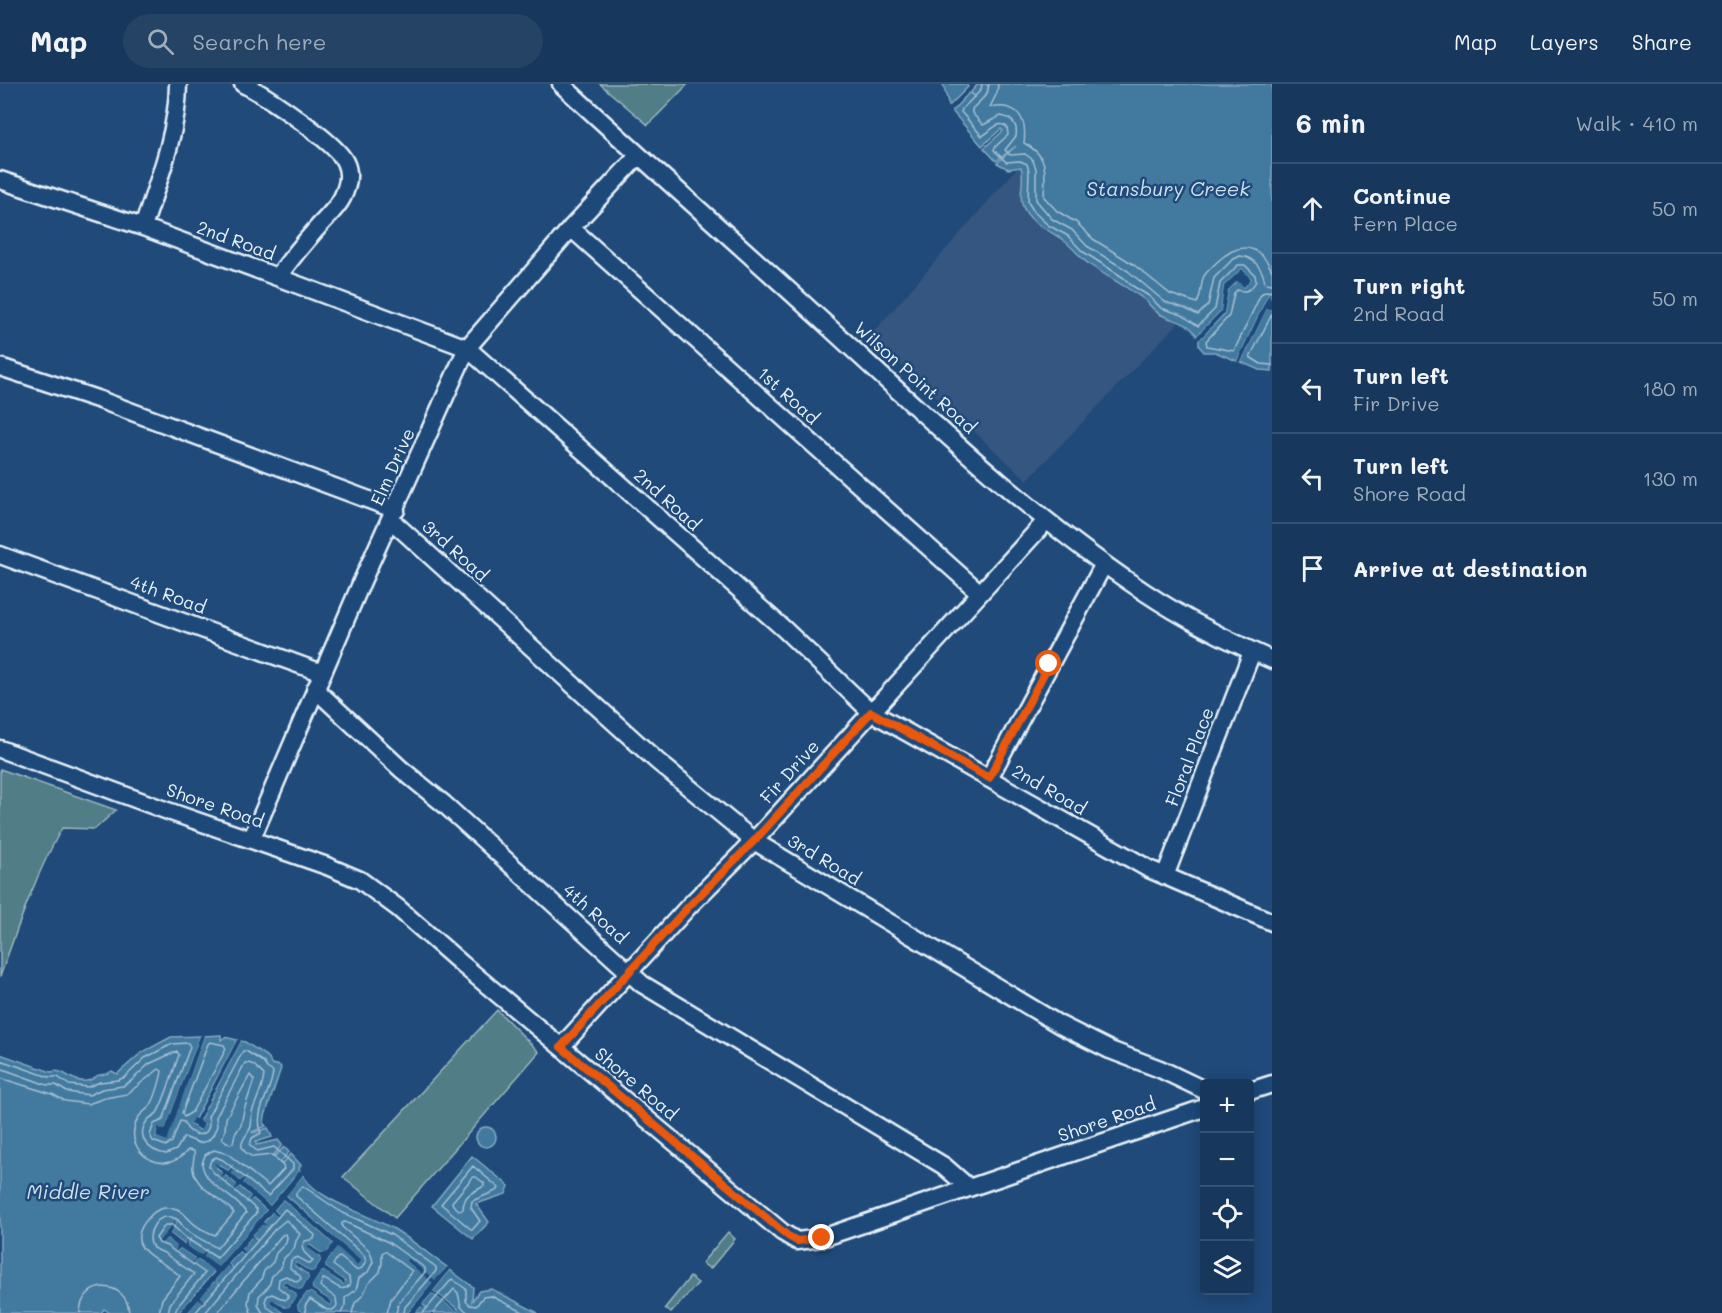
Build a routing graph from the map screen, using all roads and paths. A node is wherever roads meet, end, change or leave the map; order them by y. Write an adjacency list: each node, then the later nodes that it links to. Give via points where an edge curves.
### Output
1 (178, 84): 6 (street, via 164,166)
2 (243, 84): 8 (street, via 317,134 344,159 349,173 340,200)
3 (561, 84): 4 (street, Wilson Point Road)
4 (638, 156): 7 (street, Elm Drive); 12 (street, Wilson Point Road)
5 (0, 180): 6 (street, 2nd Road)
6 (143, 227): 8 (street, 2nd Road)
7 (571, 228): 9 (street, Elm Drive); 15 (street, 1st Road)
8 (278, 277): 9 (street, 2nd Road)
9 (467, 348): 11 (street, Elm Drive); 20 (street, 2nd Road)
10 (0, 367): 11 (street, 3rd Road, via 100,400)
11 (393, 515): 18 (street, Elm Drive); 24 (street, 3rd Road, via 649,753)
12 (1046, 521): 14 (street, Wilson Point Road); 15 (street, Fir Drive)
13 (0, 555): 18 (street, 4th Road)
14 (1104, 564): 16 (street, Wilson Point Road, via 1169,607); 22 (street)
15 (980, 593): 20 (street, Fir Drive)
16 (1252, 652): 17 (street, Wilson Point Road); 25 (street, Floral Place)
17 (1272, 660)
18 (322, 673): 19 (street, Elm Drive)
19 (315, 689): 23 (street, Elm Drive); 27 (street, 4th Road)
20 (871, 712): 22 (street, 2nd Road); 24 (street, Fir Drive)
21 (0, 749): 23 (street, Shore Road)
22 (989, 778): 25 (street, 2nd Road)
23 (252, 838): 28 (street, Shore Road, via 360,880 380,893)
24 (754, 841): 27 (street, Fir Drive); 30 (street, 3rd Road, via 1060,1025)
25 (1165, 876): 26 (street, 2nd Road)
26 (1272, 922)
27 (630, 972): 28 (street, Fir Drive); 33 (street, 4th Road, via 642,984 944,1166)
28 (561, 1047): 33 (street, Shore Road, via 797,1241 822,1238)
29 (1272, 1084): 31 (street)
30 (1200, 1088)
31 (1254, 1090)
32 (1200, 1109): 33 (street, Shore Road)
33 (968, 1187)

